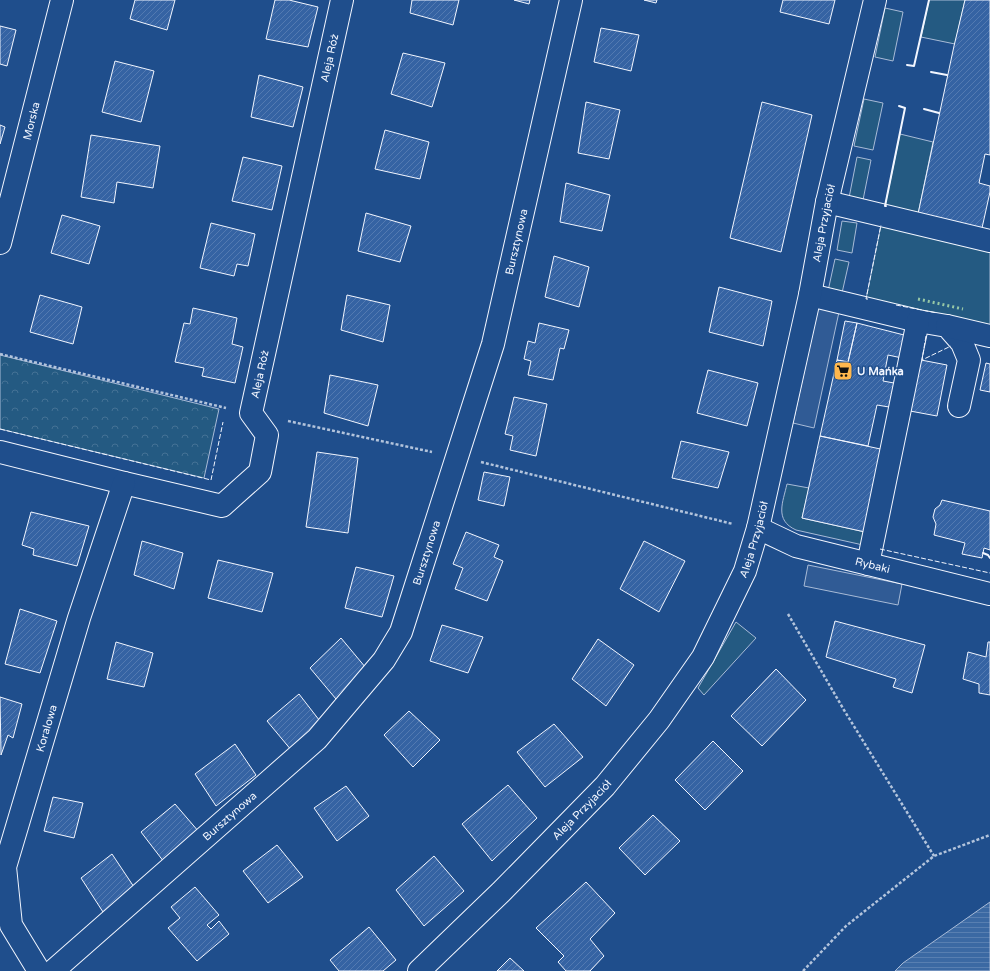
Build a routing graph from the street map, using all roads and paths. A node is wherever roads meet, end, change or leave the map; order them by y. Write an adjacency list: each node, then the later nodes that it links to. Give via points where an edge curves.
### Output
1 (62, 0): 7 (street, Morska)
2 (342, 0): 19 (street, Aleja Róż, via 251,413 267,435 260,472 222,506)
3 (571, 0): 27 (street, Bursztynowa, via 493,344 401,632 384,660 317,740)
4 (875, 0): 5 (street, Aleja Przyjaciół)
5 (827, 202): 6 (street); 8 (street, Aleja Przyjaciół)
6 (990, 241)
7 (0, 243)
8 (810, 295): 9 (street); 20 (street, Aleja Przyjaciół)
9 (918, 321): 10 (street); 21 (street)
10 (947, 326): 11 (street); 13 (street, via 962,343 970,360)
11 (990, 336)
12 (0, 354): 14 (path)
13 (959, 406)
14 (228, 408)
15 (284, 420): 17 (path)
16 (0, 452): 19 (street, Aleja Róż)
17 (438, 454)
18 (473, 461): 20 (path)
19 (124, 483): 26 (street, Koralowa, via 79,618 5,867 11,925)
20 (749, 527): 21 (street, Rybaki, via 796,546); 28 (street, Aleja Przyjaciół, via 745,571 703,657 659,720 605,786)
21 (868, 564): 22 (street, Rybaki)
22 (990, 594)
23 (788, 614): 25 (path)
24 (990, 835): 25 (path)
25 (934, 856): 29 (path, via 846,926)
26 (39, 971)
27 (53, 971)
28 (419, 971)
29 (803, 971)

